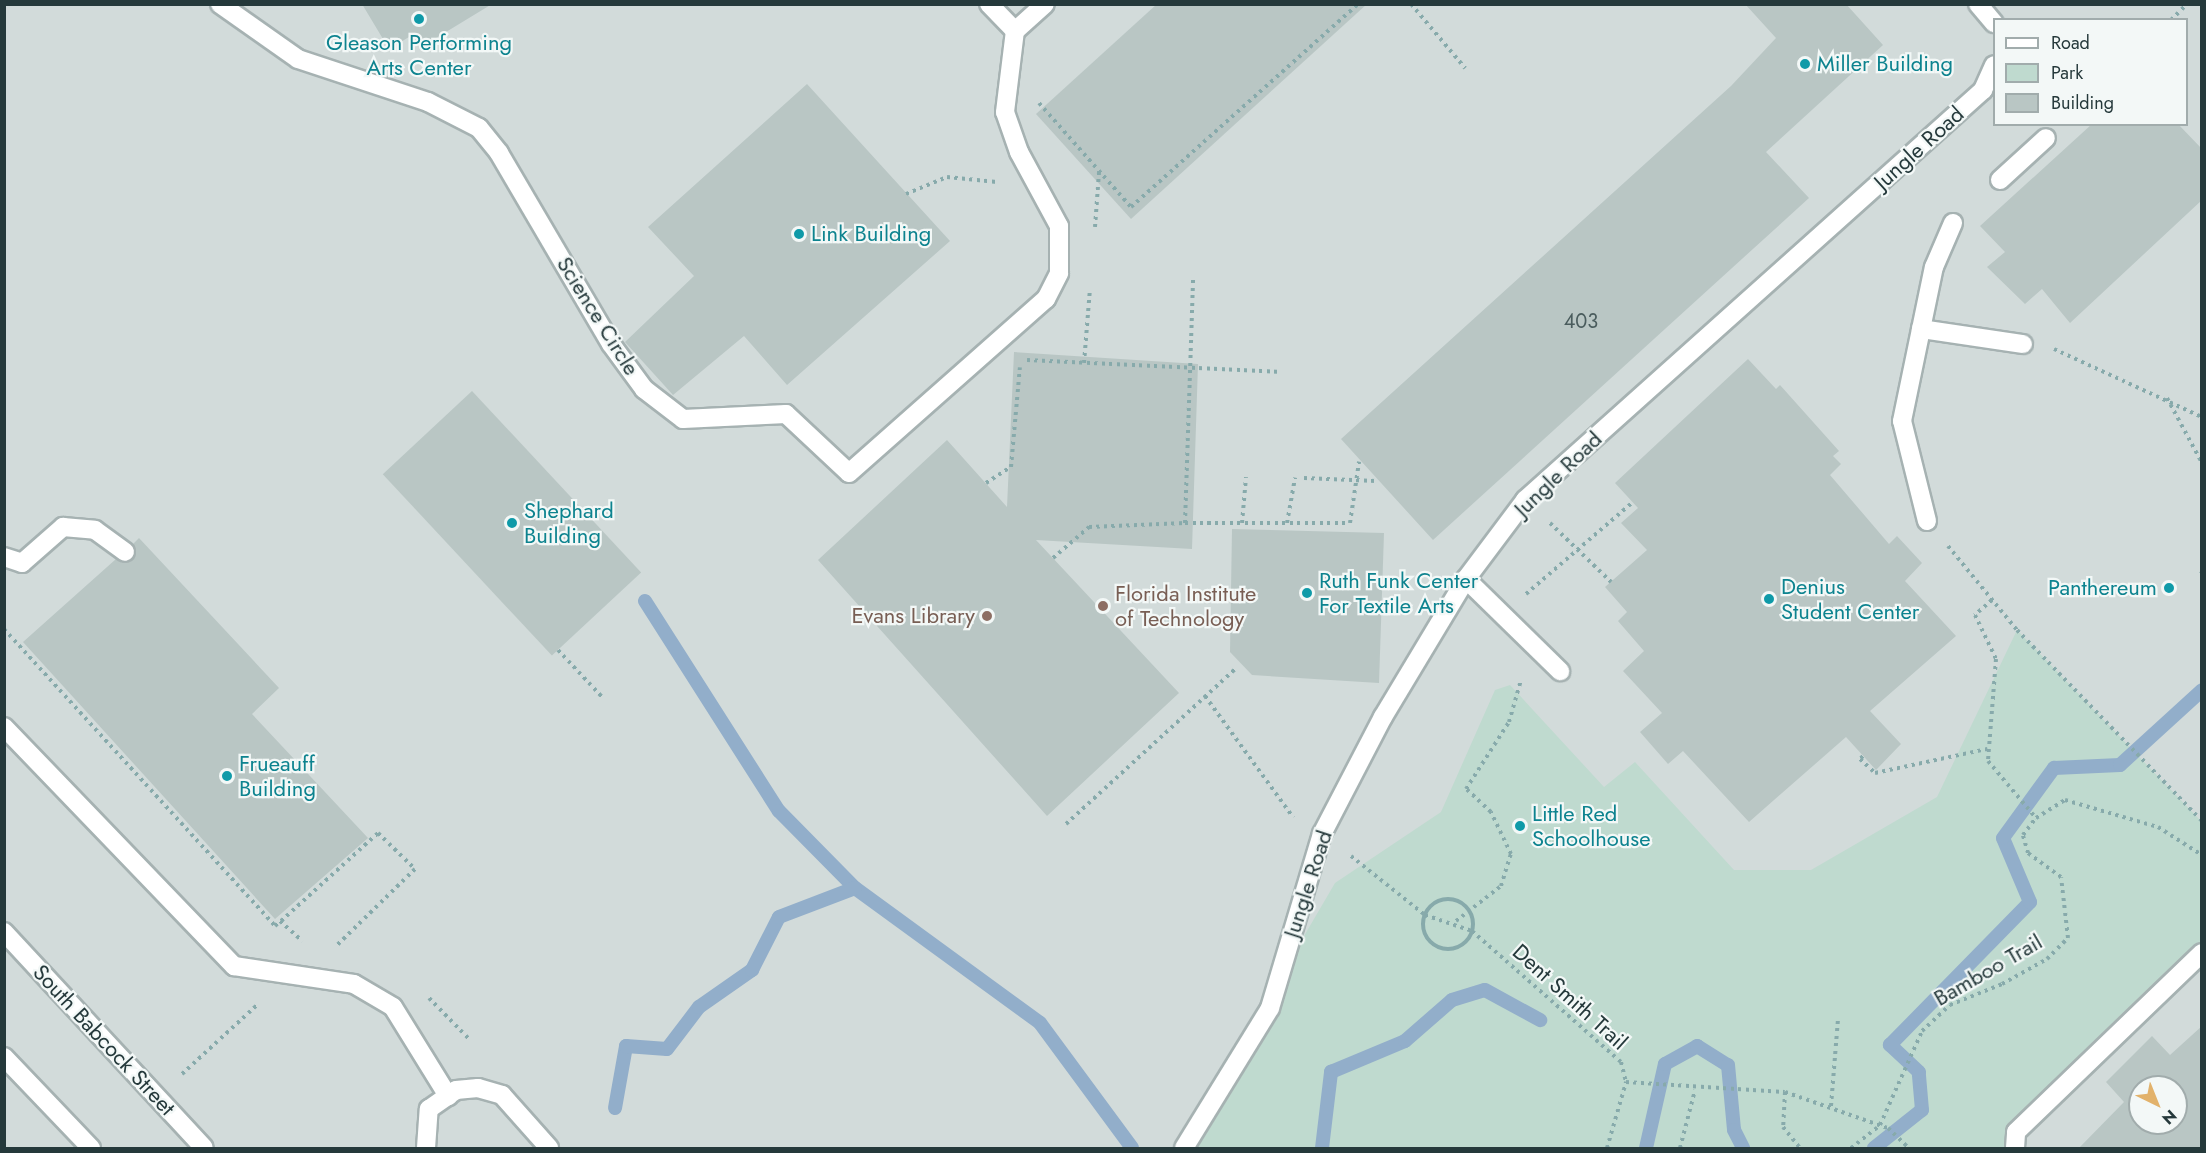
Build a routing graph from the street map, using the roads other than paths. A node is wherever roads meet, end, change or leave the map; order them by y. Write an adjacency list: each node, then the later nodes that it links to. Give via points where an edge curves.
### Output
1 (220, 4): 6 (street, Science Circle, via 298,59 428,102 479,128 499,153 611,344 644,389 683,419 786,414 849,473 1046,299 1059,273 1059,226 1018,152 1005,112)
2 (989, 4): 6 (street)
3 (1045, 4): 6 (street)
4 (1978, 4): 5 (street)
5 (1993, 21)
6 (1016, 31)
7 (1993, 69): 16 (street, Jungle Road, via 1983,90 1525,500)
8 (2046, 138): 9 (street)
9 (2000, 180)
10 (1953, 224): 11 (street, via 1934,267)
11 (1921, 329): 12 (street); 13 (street, via 1902,421)
12 (2023, 344)
13 (1927, 521)
14 (124, 552): 15 (street, via 96,530 63,527 22,562)
15 (4, 556)
16 (1466, 579): 17 (street, via 1526,644); 27 (street, Jungle Road, via 1383,717 1322,834 1270,1008)
17 (1560, 671)
18 (4, 727): 22 (street, via 234,966 354,984 393,1007)
19 (4, 932): 24 (street, South Babcock Street)
20 (2202, 953): 28 (street, via 2016,1132)
21 (4, 1057): 23 (street)
22 (448, 1096): 25 (street, via 429,1108 423,1139); 26 (street, via 478,1088 502,1095)
23 (91, 1149)
24 (204, 1149)
25 (426, 1149)
26 (549, 1149)
27 (1184, 1149)
28 (2015, 1149)

